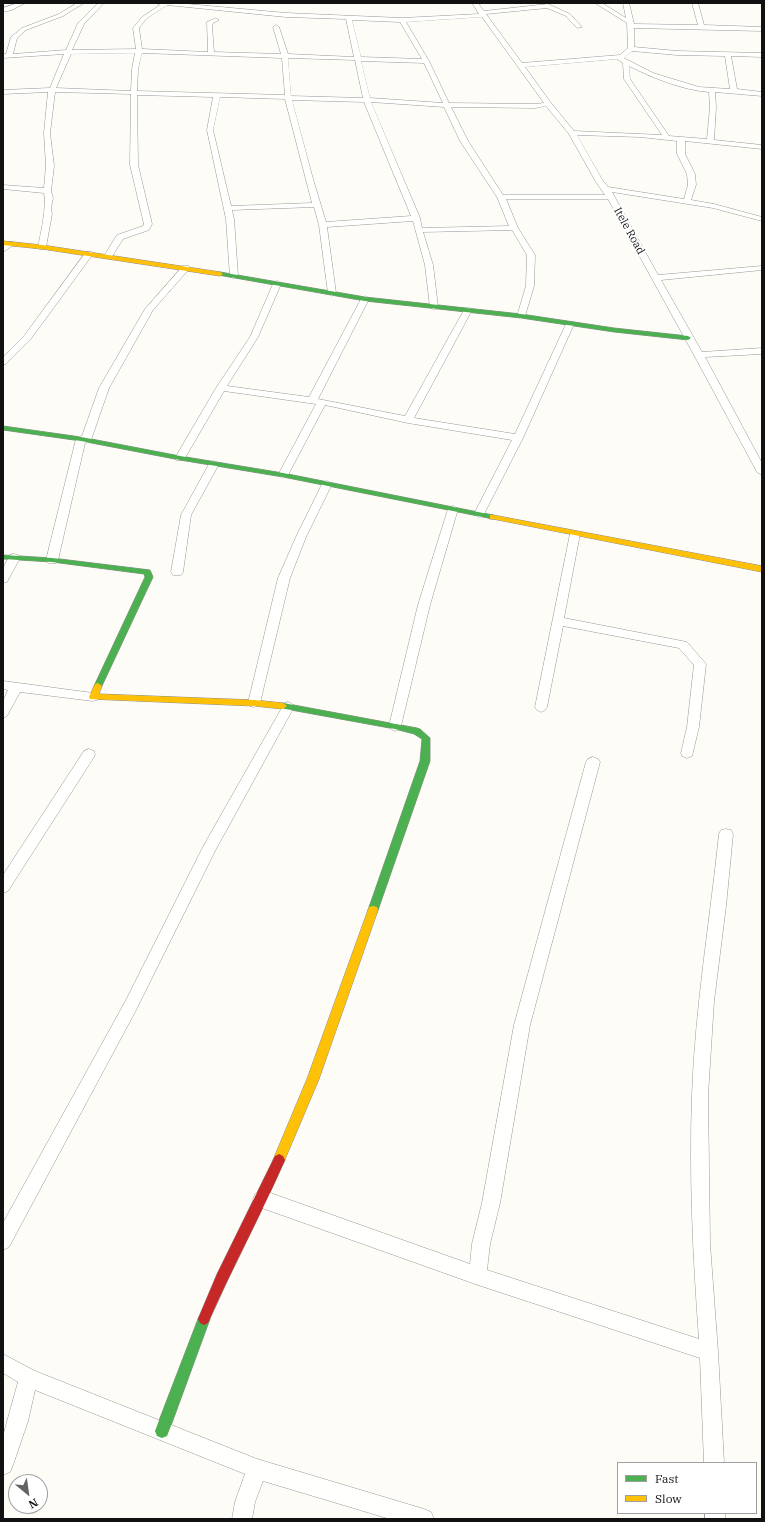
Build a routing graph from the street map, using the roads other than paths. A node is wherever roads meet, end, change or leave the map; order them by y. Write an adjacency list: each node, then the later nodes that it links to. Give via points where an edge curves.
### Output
1 (22, 3): 11 (street)
2 (81, 3): 26 (street, via 61,15 24,29 14,37)
3 (100, 3): 23 (street, via 81,23)
4 (159, 3): 5 (street)
5 (167, 3): 13 (street, via 225,10); 22 (street, via 138,24 136,33)
6 (475, 3): 12 (street, Itele Road)
7 (598, 3): 16 (street)
8 (626, 3): 16 (street)
9 (695, 3): 19 (street)
10 (549, 5): 12 (street); 17 (street, via 568,15)
11 (3, 10)
12 (483, 14): 15 (street); 33 (street, Itele Road)
13 (349, 18): 15 (street); 29 (street)
14 (216, 20): 24 (street, via 210,22 209,27)
15 (402, 20): 31 (street)
16 (630, 24): 19 (street); 21 (street)
17 (579, 26)
18 (276, 27): 28 (street)
19 (700, 27): 20 (street)
20 (762, 29)
21 (631, 49): 25 (street); 30 (street)
22 (139, 51): 23 (street); 24 (street); 38 (street)
23 (68, 52): 26 (street); 34 (street)
24 (211, 52): 28 (street)
25 (728, 54): 27 (street); 36 (street)
26 (6, 55)
27 (762, 55)
28 (285, 56): 29 (street); 41 (street)
29 (357, 58): 31 (street); 42 (street)
30 (619, 58): 32 (street); 33 (street)
31 (426, 60): 43 (street)
32 (626, 63): 35 (street, via 651,74); 46 (street, via 626,79)
33 (521, 64): 44 (street, Itele Road)
34 (52, 90): 37 (street); 38 (street); 53 (street, via 47,133 50,166)
35 (712, 91): 36 (street); 48 (street)
36 (734, 91): 39 (street)
37 (3, 92)
38 (134, 92): 40 (street); 69 (street, via 134,165 148,224 146,228 120,237)
39 (762, 94)
40 (217, 96): 41 (street); 59 (street, via 210,130)
41 (288, 97): 42 (street); 58 (street, via 308,178)
42 (367, 100): 43 (street); 61 (street)
43 (446, 105): 44 (street); 54 (street, via 464,141)
44 (549, 105): 45 (street, Itele Road)
45 (572, 133): 46 (street); 50 (street, Itele Road)
46 (667, 138): 47 (street)
47 (681, 140): 48 (street); 57 (street, via 681,154 691,174 692,186)
48 (710, 141): 49 (street)
49 (762, 147)
50 (600, 182): 52 (street, Itele Road); 55 (street)
51 (3, 187): 53 (street)
52 (606, 189): 56 (street, Itele Road); 57 (street)
53 (47, 191): 66 (street, via 48,214)
54 (501, 197): 55 (street); 63 (street)
55 (588, 197): 56 (street)
56 (610, 197): 73 (street, Itele Road)
57 (687, 202): 60 (street)
58 (318, 205): 59 (street); 62 (street)
59 (228, 208): 72 (street)
60 (761, 216)
61 (416, 218): 62 (street); 64 (street)
62 (323, 225): 75 (street)
63 (514, 228): 64 (street); 79 (street, via 531,254 530,286)
64 (418, 230): 77 (street, via 429,265)
65 (7, 243): 66 (street); 67 (street)
66 (42, 247): 68 (street)
67 (3, 250)
68 (89, 254): 69 (street); 84 (street, via 27,338)
69 (108, 256): 70 (street)
70 (186, 268): 72 (street); 90 (street, via 149,309 130,340 104,388)
71 (762, 268): 73 (street)
72 (234, 276): 74 (street)
73 (655, 278): 81 (street, Itele Road)
74 (276, 284): 75 (street); 85 (street, via 254,337)
75 (332, 293): 76 (street)
76 (365, 299): 77 (street); 86 (street)
77 (434, 307): 78 (street)
78 (468, 310): 79 (street); 87 (street)
79 (521, 316): 80 (street)
80 (570, 324): 81 (street); 89 (street)
81 (688, 338): 83 (street, Itele Road)
82 (762, 351): 83 (street)
83 (699, 355): 93 (street, Itele Road)
84 (3, 362)
85 (220, 388): 86 (street); 91 (street)
86 (317, 401): 87 (street); 94 (street)
87 (408, 420): 89 (street)
88 (3, 428): 90 (street)
89 (518, 438): 97 (street)
90 (83, 439): 91 (street); 100 (street)
91 (180, 458): 92 (street)
92 (214, 464): 94 (street); 102 (street, via 186,515)
93 (762, 472)
94 (284, 475): 95 (street)
95 (327, 484): 96 (street); 108 (street, via 284,578)
96 (453, 509): 97 (street); 112 (street, via 424,605)
97 (480, 514): 98 (street)
98 (575, 534): 101 (street); 104 (street)
99 (9, 557): 100 (street); 103 (street)
100 (52, 560): 107 (street, via 138,570 147,572 149,577)
101 (762, 568)
102 (177, 572)
103 (3, 578)
104 (558, 621): 110 (street); 113 (street, via 683,645 700,664 693,727)
105 (3, 685): 106 (street)
106 (16, 687): 107 (street); 111 (street)
107 (93, 697): 108 (street)
108 (254, 703): 109 (street)
109 (288, 707): 112 (street); 119 (street, via 209,849 130,1007)
110 (541, 707)
111 (3, 713)
112 (395, 726): 118 (street, via 417,731 426,738 425,762 313,1079)
113 (687, 753)
114 (89, 754): 117 (street)
115 (593, 762): 120 (street, via 522,1025 491,1203 481,1244)
116 (726, 834): 121 (street, via 706,1001 700,1095 701,1244)
117 (3, 887)
118 (262, 1199): 120 (street); 124 (street, via 215,1291)
119 (3, 1241)
120 (478, 1276): 121 (street)
121 (710, 1352): 125 (street)
122 (3, 1363): 123 (street)
123 (29, 1378): 124 (street); 126 (street)
124 (162, 1430): 127 (street)
125 (714, 1462)
126 (3, 1466)
127 (257, 1470): 128 (street, via 245,1502); 129 (street)
128 (242, 1519)
129 (424, 1519)

